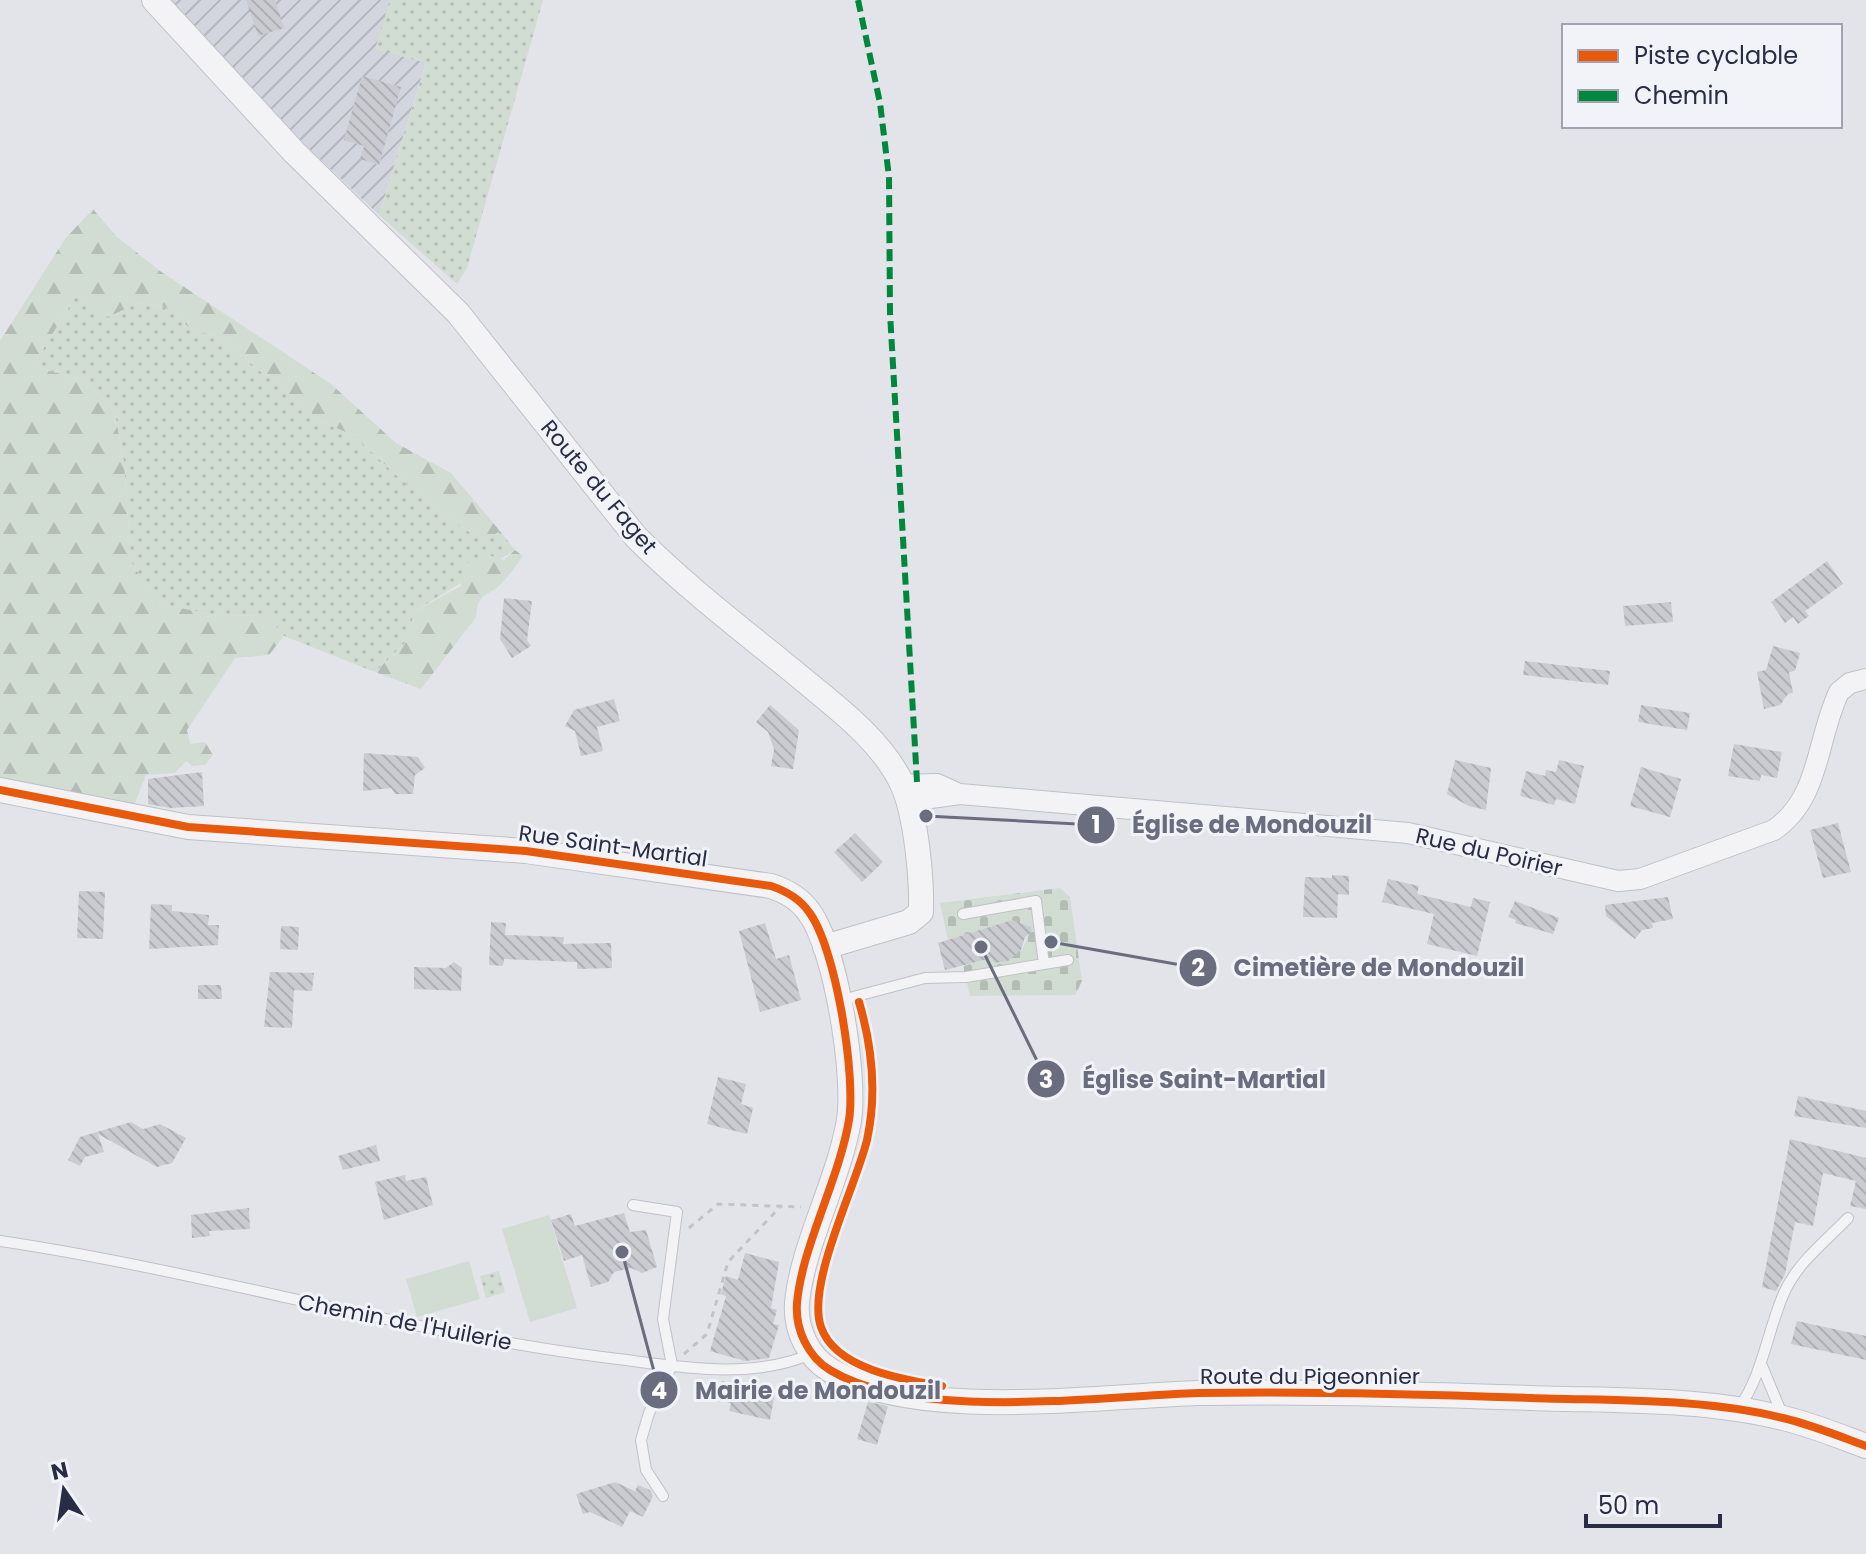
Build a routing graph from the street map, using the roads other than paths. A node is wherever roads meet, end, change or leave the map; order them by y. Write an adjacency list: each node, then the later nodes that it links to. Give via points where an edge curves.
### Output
1 (154, 0): 4 (street, Route du Faget, via 294,152 458,313 636,537 859,729 884,755)
2 (1866, 679): 4 (street, Rue du Poirier, via 1839,692 1808,792 1791,819 1774,830 1629,880 1601,879 1408,833 960,794 937,784)
3 (0, 790): 6 (street, Rue Saint-Martial, via 188,827 526,851 771,886 803,905)
4 (906, 793): 6 (street, Route du Faget, via 914,823 921,912 909,922)
5 (963, 914): 8 (lane, via 1036,901)
6 (825, 947): 9 (street, Rue Saint-Martial)
7 (1068, 960): 8 (lane)
8 (1044, 964): 9 (lane, via 925,978)
9 (838, 1001): 13 (street, Rue Saint-Martial, via 850,1100 843,1144 797,1305 798,1322)
10 (633, 1205): 15 (lane, via 677,1212 663,1319)
11 (1848, 1218): 14 (lane, via 1798,1269 1785,1290)
12 (0, 1241): 15 (lane, Chemin de l'Huilerie, via 541,1349)
13 (812, 1354): 15 (lane, Chemin de l'Huilerie, via 756,1370); 16 (street, Route du Pigeonnier, via 834,1373 856,1382 944,1399 1300,1392)
14 (1761, 1361): 16 (lane, via 1755,1386); 17 (lane)
15 (672, 1365): 19 (lane, via 641,1440 646,1470)
16 (1737, 1410): 17 (street, Route du Pigeonnier)
17 (1783, 1418): 18 (street, Route du Pigeonnier)
18 (1866, 1446)
19 (663, 1496)

